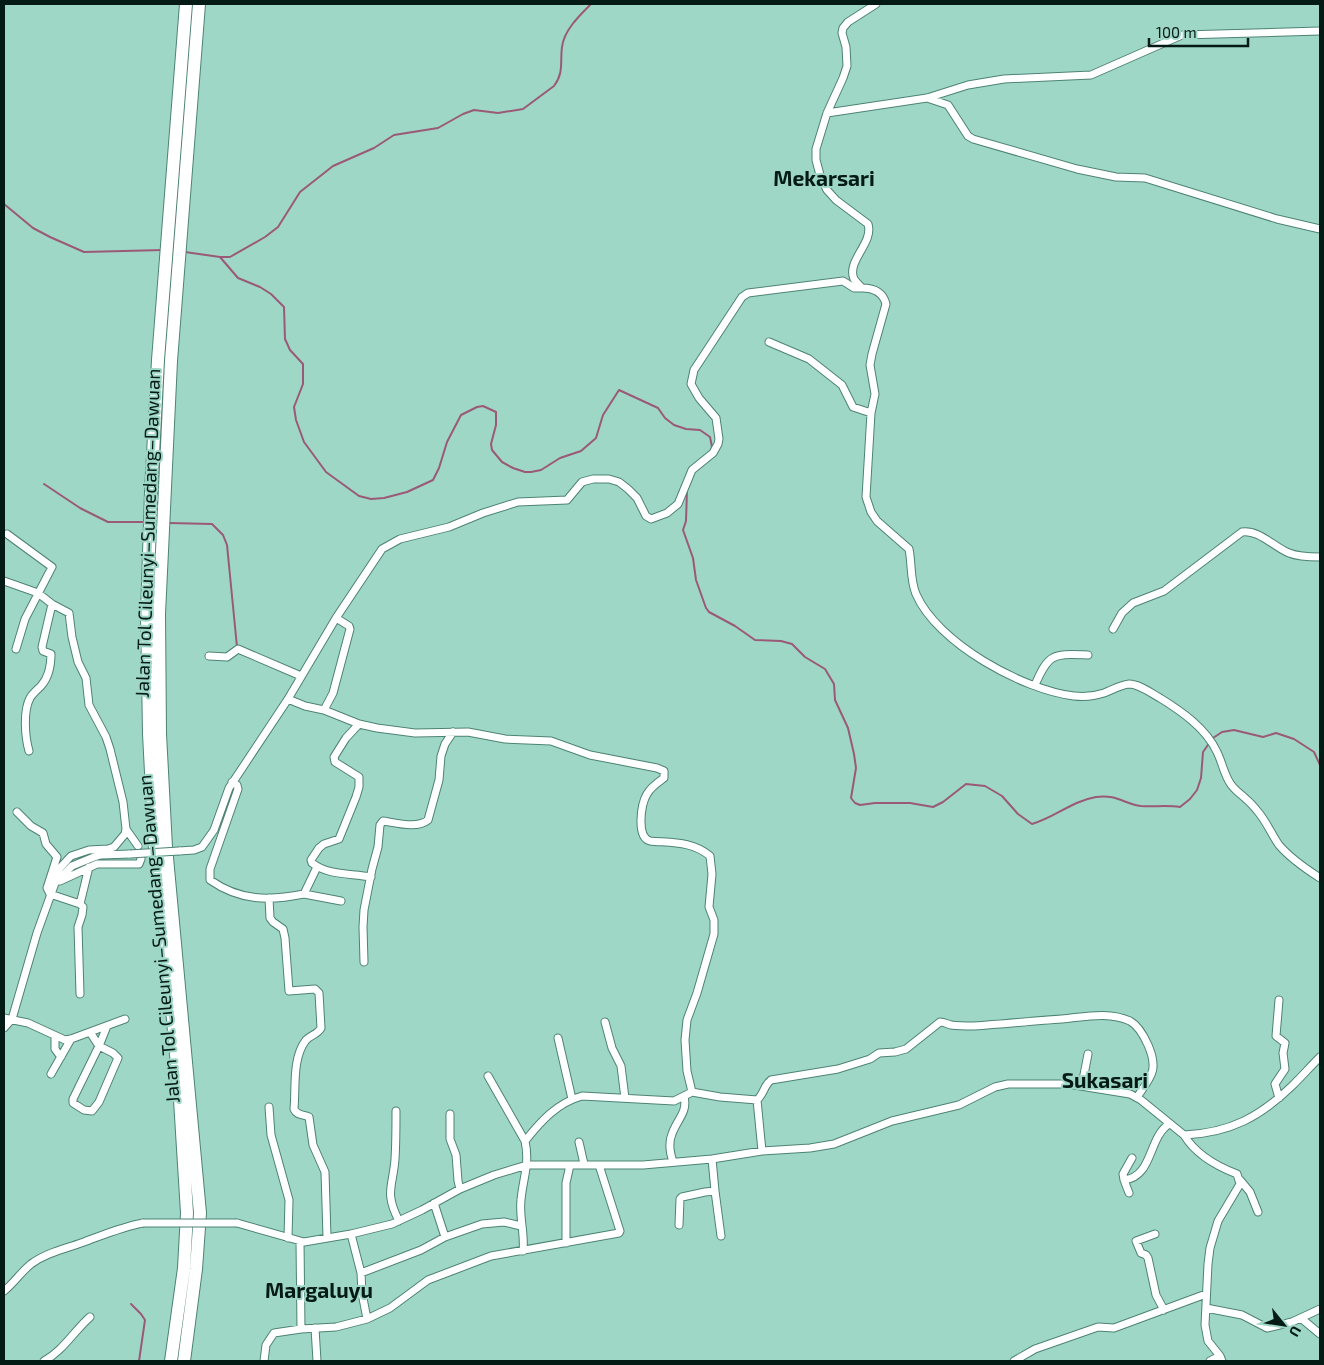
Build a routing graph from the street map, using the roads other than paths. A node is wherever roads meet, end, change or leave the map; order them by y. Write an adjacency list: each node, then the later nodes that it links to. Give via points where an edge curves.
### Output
1 (186, 4): 120 (highway, Jalan Tol Cileunyi–Sumedang–Dawuan, via 158,360 147,615 149,734 156,848 187,1213 184,1268)
2 (199, 4): 121 (highway, Jalan Tol Cileunyi–Sumedang–Dawuan, via 170,361 159,614 160,734 166,847 200,1213)
3 (876, 4): 6 (street, via 844,28 847,66)
4 (1320, 30): 5 (street, via 1182,35 1091,75 1004,79 968,85)
5 (927, 98): 6 (street); 7 (street, via 948,105 973,139 1077,169 1116,177 1145,178)
6 (828, 113): 8 (street, via 816,149 816,160 826,190 868,224 869,238 853,269 854,279)
7 (1320, 229)
8 (862, 288): 10 (street, via 881,293 886,304 870,365 875,394); 16 (street, via 854,288 843,280 748,292 742,297 694,370 691,384 716,418 719,439 713,453 692,470 678,504 667,513 651,519 637,498 619,482 593,479 582,482 567,500 518,502 450,527 400,539 382,549)
9 (769, 342): 10 (street, via 809,359 842,385 853,406)
10 (871, 413): 22 (street, via 866,497 877,521 909,549 912,579 920,600 965,650 992,667)
11 (7, 534): 14 (street, via 52,567)
12 (1320, 557): 17 (street, via 1289,553 1252,532 1242,532 1164,591 1133,603 1122,613)
13 (4, 581): 14 (street)
14 (38, 593): 15 (street); 18 (street, via 25,619)
15 (52, 604): 27 (street, via 42,647 43,651 51,654 50,666 45,681 30,698 25,712); 32 (street, via 69,613 78,662 86,678 89,704 110,749)
16 (336, 618): 21 (street); 24 (street, via 350,629 333,693)
17 (1113, 629)
18 (16, 649)
19 (1088, 655): 22 (street, via 1053,656 1042,667)
20 (209, 656): 21 (street, via 227,656 238,649)
21 (301, 676): 23 (street)
22 (1034, 685): 38 (street, via 1074,696 1098,695 1129,684 1163,700 1207,736 1230,784 1260,815 1279,845)
23 (288, 699): 24 (street); 28 (street)
24 (324, 710): 25 (street)
25 (359, 724): 26 (street, via 415,733); 36 (street, via 334,757 335,762 358,775 359,787 340,838 319,848 311,860)
26 (453, 732): 37 (street, via 441,756 440,780 428,820 416,825 383,821); 65 (street, via 550,741 590,755 664,772 664,778 652,786 644,800 643,836 646,840 681,843 706,853 710,856 712,874 709,907 714,920 714,934 687,1020 687,1071)
27 (29, 751)
28 (232, 782): 30 (street); 31 (street, via 238,787)
29 (17, 812): 40 (street, via 43,833 46,844 57,857 47,888)
30 (219, 816): 31 (street); 39 (street, bridge, via 202,847 101,855 72,866)
31 (227, 819): 42 (street, via 210,869 210,880 244,897)
32 (126, 829): 33 (street); 39 (street, via 114,847 82,851 71,856 59,869)
33 (138, 846)
34 (141, 858): 35 (street, via 138,864 97,864)
35 (89, 867): 39 (street); 44 (street)
36 (317, 867): 37 (street); 41 (street)
37 (371, 877): 45 (street, via 363,927)
38 (1320, 878)
39 (55, 883): 40 (street)
40 (50, 894): 44 (street); 49 (street)
41 (304, 894): 42 (street); 43 (street)
42 (269, 898): 101 (street, via 270,918 282,929 285,938 289,991 315,989 319,993 322,1028 307,1040 296,1059 294,1109 309,1117 313,1145 325,1172)
43 (341, 901)
44 (80, 904): 46 (street)
45 (364, 962)
46 (80, 994)
47 (1279, 1000): 69 (street, via 1276,1036 1286,1043 1283,1053 1285,1069 1275,1084)
48 (4, 1018): 49 (street)
49 (12, 1019): 53 (street); 55 (street)
50 (125, 1019): 52 (street)
51 (605, 1022): 68 (street, via 621,1066)
52 (107, 1026): 54 (street); 58 (street)
53 (4, 1028)
54 (90, 1032): 57 (street); 58 (street)
55 (54, 1036): 57 (street); 60 (street, via 54,1047)
56 (558, 1038): 70 (street)
57 (71, 1039): 60 (street)
58 (99, 1046): 58 (street, via 73,1099 73,1103 84,1110 92,1111 99,1102 118,1058)
59 (1088, 1054): 64 (street)
60 (61, 1057): 62 (street)
61 (1320, 1057): 69 (street)
62 (51, 1074)
63 (488, 1076): 77 (street)
64 (1082, 1085): 67 (street); 79 (street, via 1008,1084 959,1105 892,1121 834,1144)
65 (692, 1092): 66 (street); 71 (street, via 720,1098)
66 (684, 1096): 68 (street, via 674,1100); 82 (street, via 683,1113 671,1134)
67 (1137, 1097): 71 (street, via 1154,1068 1153,1056 1144,1036 1132,1022 1097,1015 976,1026 940,1022 906,1049 879,1053 870,1059 838,1068 771,1080); 75 (street)
68 (625, 1098): 70 (street, via 589,1096)
69 (1279, 1098): 76 (street, via 1234,1126)
70 (572, 1099): 77 (street, via 559,1106)
71 (758, 1100): 79 (street)
72 (268, 1107): 102 (street, via 271,1135 289,1200)
73 (396, 1112): 94 (street, via 395,1162 390,1185 392,1206)
74 (450, 1114): 89 (street, via 450,1139 456,1155)
75 (1169, 1124): 76 (street); 87 (street, via 1161,1130 1142,1173)
76 (1184, 1136): 88 (street, via 1198,1152 1237,1174)
77 (525, 1141): 84 (street)
78 (579, 1142): 83 (street)
79 (762, 1151): 81 (street)
80 (1132, 1158): 87 (street, via 1123,1174)
81 (712, 1159): 82 (street); 90 (street)
82 (673, 1162): 86 (street)
83 (584, 1164): 85 (street); 86 (street)
84 (527, 1165): 85 (street); 89 (street); 96 (street, via 520,1200)
85 (570, 1165): 104 (street, via 566,1183)
86 (599, 1165): 104 (street, via 620,1232)
87 (1124, 1180): 91 (street)
88 (1240, 1180): 93 (street, via 1250,1192); 108 (street, via 1237,1191 1218,1221 1210,1248)
89 (460, 1189): 92 (street)
90 (715, 1191): 95 (street, via 682,1197); 100 (street)
91 (1129, 1193)
92 (434, 1203): 94 (street); 99 (street)
93 (1258, 1212)
94 (399, 1221): 97 (street)
95 (679, 1225)
96 (521, 1226): 99 (street, via 504,1222 482,1224); 105 (street)
97 (350, 1234): 101 (street); 106 (street)
98 (1155, 1234): 111 (street, via 1136,1241 1141,1253 1148,1258 1156,1294)
99 (445, 1236): 106 (street, via 421,1250)
100 (721, 1236)
101 (327, 1237): 103 (street)
102 (288, 1238): 103 (street); 107 (street, bridge, via 237,1223 143,1223 66,1247 39,1259)
103 (300, 1241): 116 (street)
104 (566, 1243): 105 (street)
105 (523, 1251): 114 (street, via 492,1256 444,1273)
106 (361, 1273): 114 (street)
107 (4, 1291)
108 (1206, 1294): 109 (street); 111 (street)
109 (1206, 1308): 113 (street, via 1242,1315 1266,1328); 118 (street, via 1208,1341)
110 (1320, 1309): 113 (street)
111 (1164, 1310): 124 (street, via 1114,1328 1098,1327 1035,1349)
112 (90, 1317): 119 (street, via 59,1352)
113 (1302, 1318): 117 (street)
114 (367, 1319): 115 (street, via 336,1327)
115 (315, 1328): 116 (street); 123 (street)
116 (301, 1329): 122 (street, via 274,1333 266,1345)
117 (1320, 1334)
118 (1221, 1358): 125 (street)
119 (44, 1361)
120 (171, 1361)
121 (184, 1361)
122 (264, 1361)
123 (318, 1361)
124 (1014, 1361)
125 (1210, 1361)

